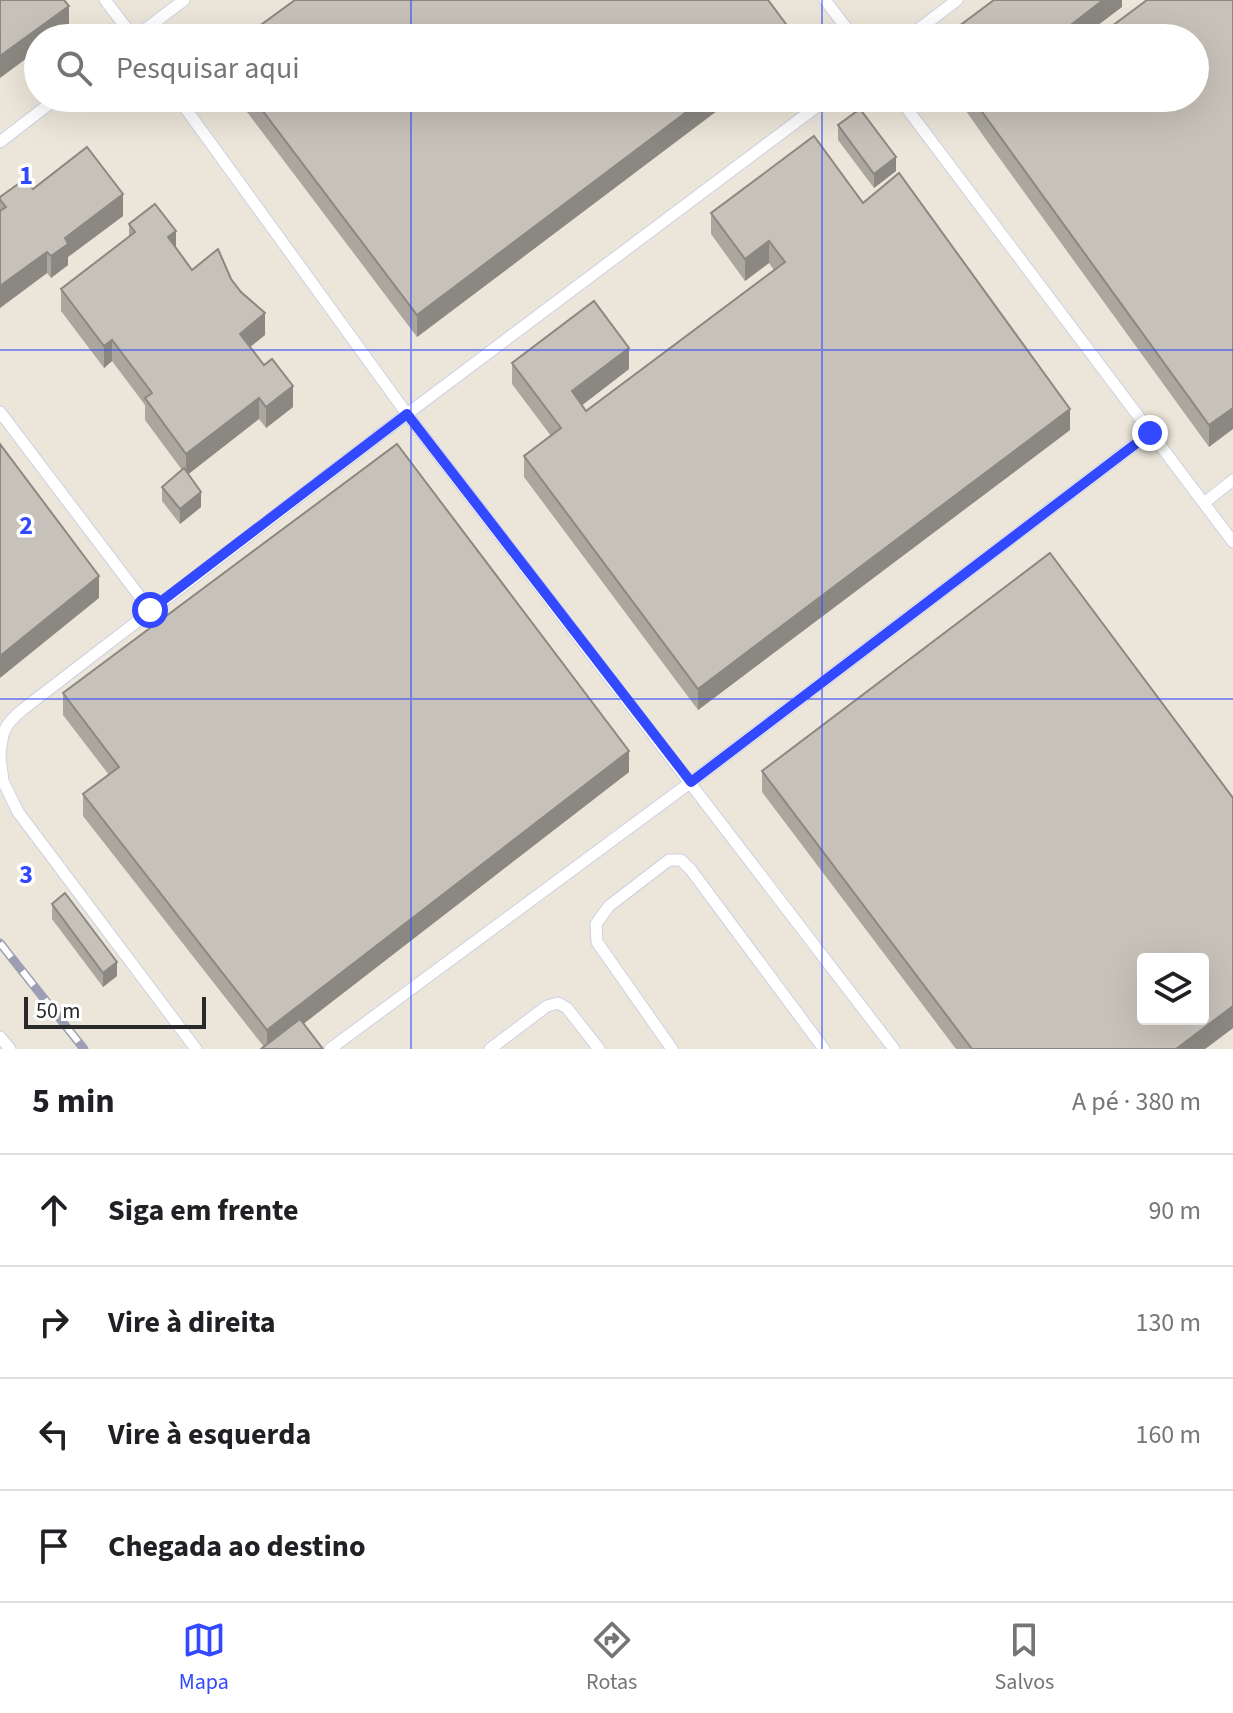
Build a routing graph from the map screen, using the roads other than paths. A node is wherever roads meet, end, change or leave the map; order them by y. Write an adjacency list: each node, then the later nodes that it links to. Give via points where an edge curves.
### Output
1 (105, 0): 5 (lane)
2 (184, 0): 6 (lane)
3 (825, 0): 7 (lane)
4 (957, 0): 8 (lane)
5 (123, 24)
6 (152, 24)
7 (843, 24)
8 (925, 24)
9 (39, 112): 13 (lane)
10 (188, 112): 15 (lane)
11 (809, 112): 15 (lane)
12 (909, 112): 16 (lane)
13 (0, 142)
14 (0, 412): 20 (lane)
15 (407, 414): 20 (lane); 23 (lane)
16 (1150, 433): 18 (lane); 23 (lane)
17 (1233, 480): 18 (lane)
18 (1204, 503): 19 (lane)
19 (1233, 542)
20 (150, 610): 21 (lane)
21 (3, 726): 22 (lane)
22 (0, 757): 26 (lane, via 3,781 18,812)
23 (691, 782): 27 (lane); 32 (lane)
24 (0, 1037): 25 (lane)
25 (10, 1049)
26 (196, 1049)
27 (330, 1049)
28 (490, 1049): 29 (lane, via 558,1003)
29 (599, 1049)
30 (672, 1049): 31 (lane, via 597,942 596,924 609,906 669,860 681,860 691,870)
31 (824, 1049)
32 (894, 1049)

